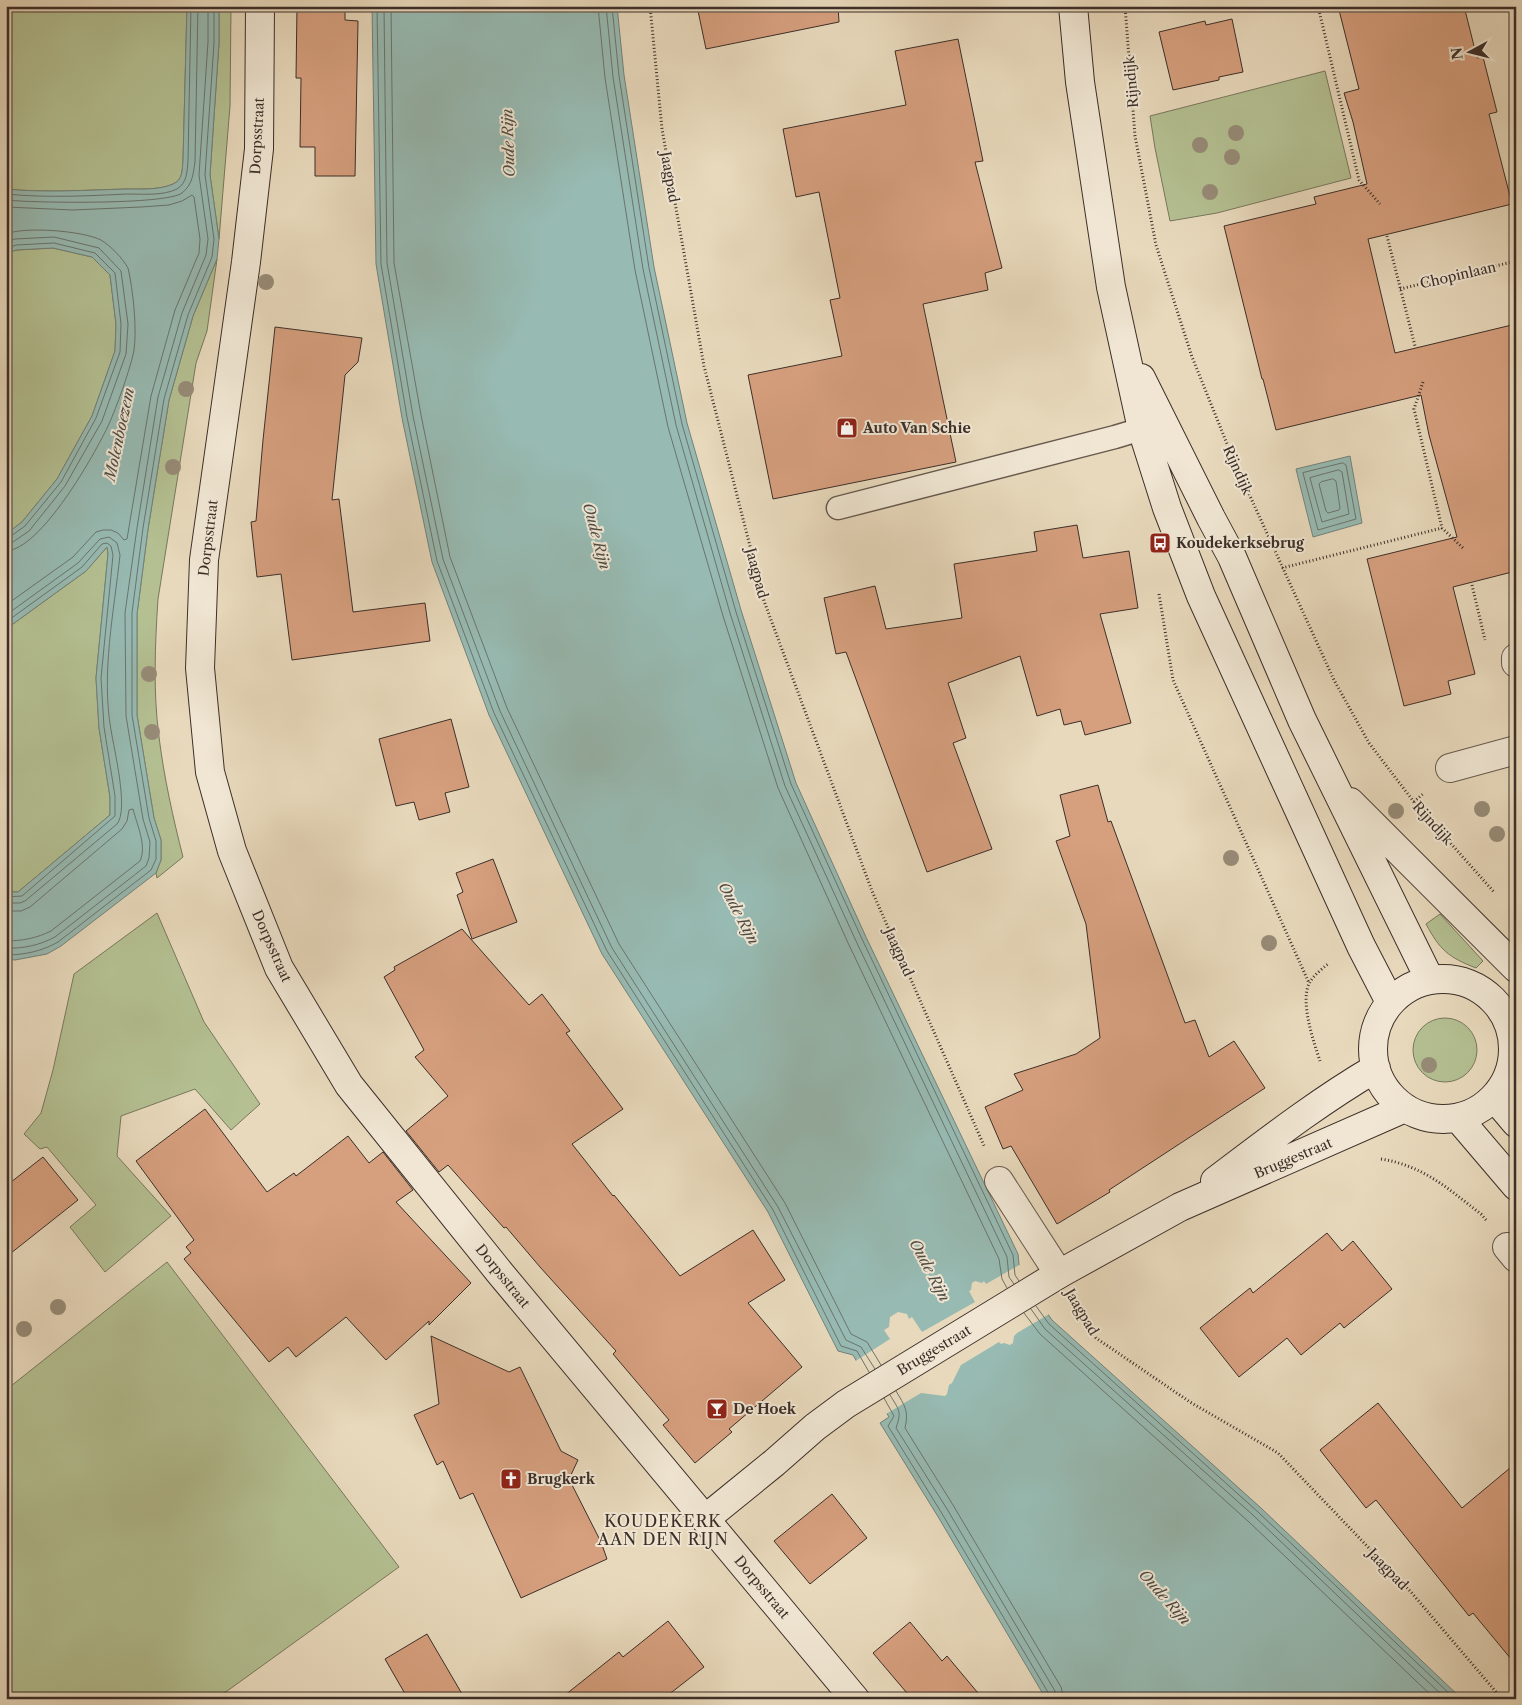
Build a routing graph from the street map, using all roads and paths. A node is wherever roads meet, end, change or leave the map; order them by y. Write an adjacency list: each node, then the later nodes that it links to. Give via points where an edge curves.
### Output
1 (260, 6): 37 (street, Dorpsstraat, via 259,149 204,560 200,668 210,772 232,851 279,968 349,1085)
2 (650, 6): 32 (path, Jaagpad, via 662,128 704,366 764,601 872,890)
3 (1074, 6): 12 (street, via 1080,82 1111,287 1123,343)
4 (1125, 6): 16 (path, Rijndijk, via 1135,136 1156,245 1192,357)
5 (1318, 6): 6 (path, via 1359,180)
6 (1380, 204)
7 (1387, 236): 9 (path, Chopinlaan)
8 (1516, 261): 9 (path, Chopinlaan)
9 (1400, 289): 10 (path, Chopinlaan)
10 (1415, 346)
11 (1423, 382): 14 (path, via 1414,409)
12 (1153, 425): 13 (lane, via 1114,438); 21 (street, via 1232,557); 25 (street, via 1167,508 1202,596 1361,946)
13 (838, 508)
14 (1442, 528): 15 (path); 16 (path)
15 (1464, 549)
16 (1282, 568): 22 (path, Rijndijk, via 1334,680 1368,743 1414,802)
17 (1472, 585): 18 (path, via 1486,647)
18 (1515, 660)
19 (1516, 750): 20 (street)
20 (1450, 768)
21 (1333, 785): 23 (street); 24 (street)
22 (1483, 880)
23 (1516, 968)
24 (1430, 980): 25 (street, via 1401,991); 27 (street, via 1462,980 1478,987 1493,998 1504,1013 1514,1048 1505,1083)
25 (1390, 1002): 26 (street, via 1376,1026 1373,1040)
26 (1376, 1068): 28 (street, via 1384,1086); 34 (street, Bruggestraat, via 1308,1111)
27 (1494, 1097): 29 (street, via 1478,1110); 30 (street)
28 (1405, 1108): 29 (street, via 1430,1118); 34 (street, Bruggestraat)
29 (1458, 1118): 33 (street)
30 (1516, 1123)
31 (1380, 1159): 35 (path, via 1398,1162 1432,1176)
32 (999, 1181): 36 (street, Jaagpad)
33 (1516, 1186)
34 (1180, 1207): 36 (street, Bruggestraat)
35 (1481, 1214)
36 (1059, 1274): 37 (street, Bruggestraat, via 815,1426); 39 (path, Jaagpad, via 1096,1338 1190,1402 1278,1453 1411,1592)
37 (705, 1519): 38 (street, Dorpsstraat)
38 (855, 1699)
39 (1502, 1699)

